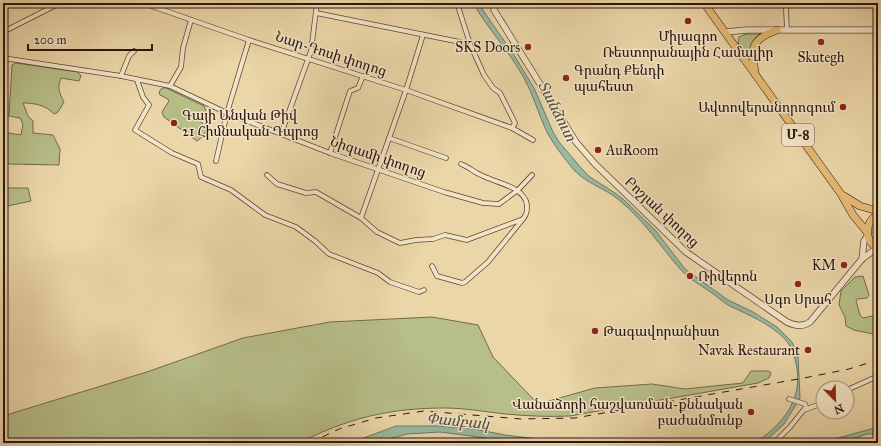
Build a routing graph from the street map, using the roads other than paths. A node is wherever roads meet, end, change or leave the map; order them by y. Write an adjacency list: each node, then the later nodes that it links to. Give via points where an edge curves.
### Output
1 (60, 3): 13 (street)
2 (142, 3): 9 (street, Նար-Դոսի փողոց)
3 (317, 3): 8 (street)
4 (457, 3): 17 (street)
5 (494, 3): 46 (street, Բոշյան փողոց, via 494,10 576,142 613,183 686,252 787,322 797,326 810,322)
6 (704, 3): 14 (highway, Մ-8)
7 (784, 3): 11 (street)
8 (316, 13): 15 (street); 20 (street)
9 (191, 20): 16 (street, Նար-Դոսի փողոց); 25 (street, via 181,67)
10 (777, 30): 11 (street); 14 (street); 21 (highway, via 761,37 753,47)
11 (787, 30): 12 (street)
12 (878, 30)
13 (3, 32)
14 (725, 32): 21 (highway, Մ-8)
15 (423, 35): 17 (street); 26 (street)
16 (249, 40): 20 (street, Նար-Դոսի փողոց); 27 (street)
17 (470, 44): 28 (street, via 484,75 500,93 515,123)
18 (134, 51): 22 (street, via 129,56)
19 (3, 58): 22 (street, Նիզամի փողոց)
20 (308, 59): 23 (street, Նար-Դոսի փողոց); 29 (street)
21 (756, 75): 40 (highway, Մ-8)
22 (121, 76): 24 (street, Նիզամի փողոց)
23 (363, 76): 26 (street, Նար-Դոսի փողոց); 32 (street, via 358,88 350,91)
24 (137, 80): 25 (street, Նիզամի փողոց); 48 (street, via 149,105 136,130 172,153 198,164 201,177 231,190 265,215 296,227 329,254 378,273 390,282 419,292)
25 (170, 86): 27 (street, Նիզամի փողոց)
26 (406, 90): 28 (street, Նար-Դոսի փողոց); 30 (street)
27 (227, 114): 29 (street, Նիզամի փողոց); 34 (street)
28 (512, 128): 31 (street)
29 (281, 134): 32 (street, Նիզամի փողոց)
30 (389, 138): 33 (street); 36 (street)
31 (533, 140)
32 (330, 153): 36 (street, Նիզամի փողոց)
33 (446, 158)
34 (216, 161)
35 (461, 164): 39 (street, via 481,176)
36 (378, 169): 39 (street, Նիզամի փողոց, via 483,203 500,204); 42 (street)
37 (267, 175): 42 (street, via 277,184 306,193 316,192)
38 (532, 175): 39 (street, Նիզամի փողոց)
39 (518, 190): 43 (street, via 527,203 527,214)
40 (840, 194): 41 (highway, Մ-8, via 851,202); 44 (highway, Մ-8)
41 (878, 213): 44 (highway, via 870,221)
42 (361, 218): 43 (street, via 377,232 400,243 434,239 446,234 467,240)
43 (523, 219): 47 (street, via 488,262 465,282 437,276)
44 (868, 233): 45 (highway, via 871,243); 46 (street, via 864,241)
45 (878, 248): 46 (street, Բոշյան փողոց)
46 (862, 259)
47 (432, 266)
48 (424, 290)
49 (878, 376): 50 (street)
50 (855, 386)
51 (789, 399): 53 (street, via 805,404)
52 (815, 406): 53 (street)
53 (804, 410): 54 (street)
54 (774, 443)

